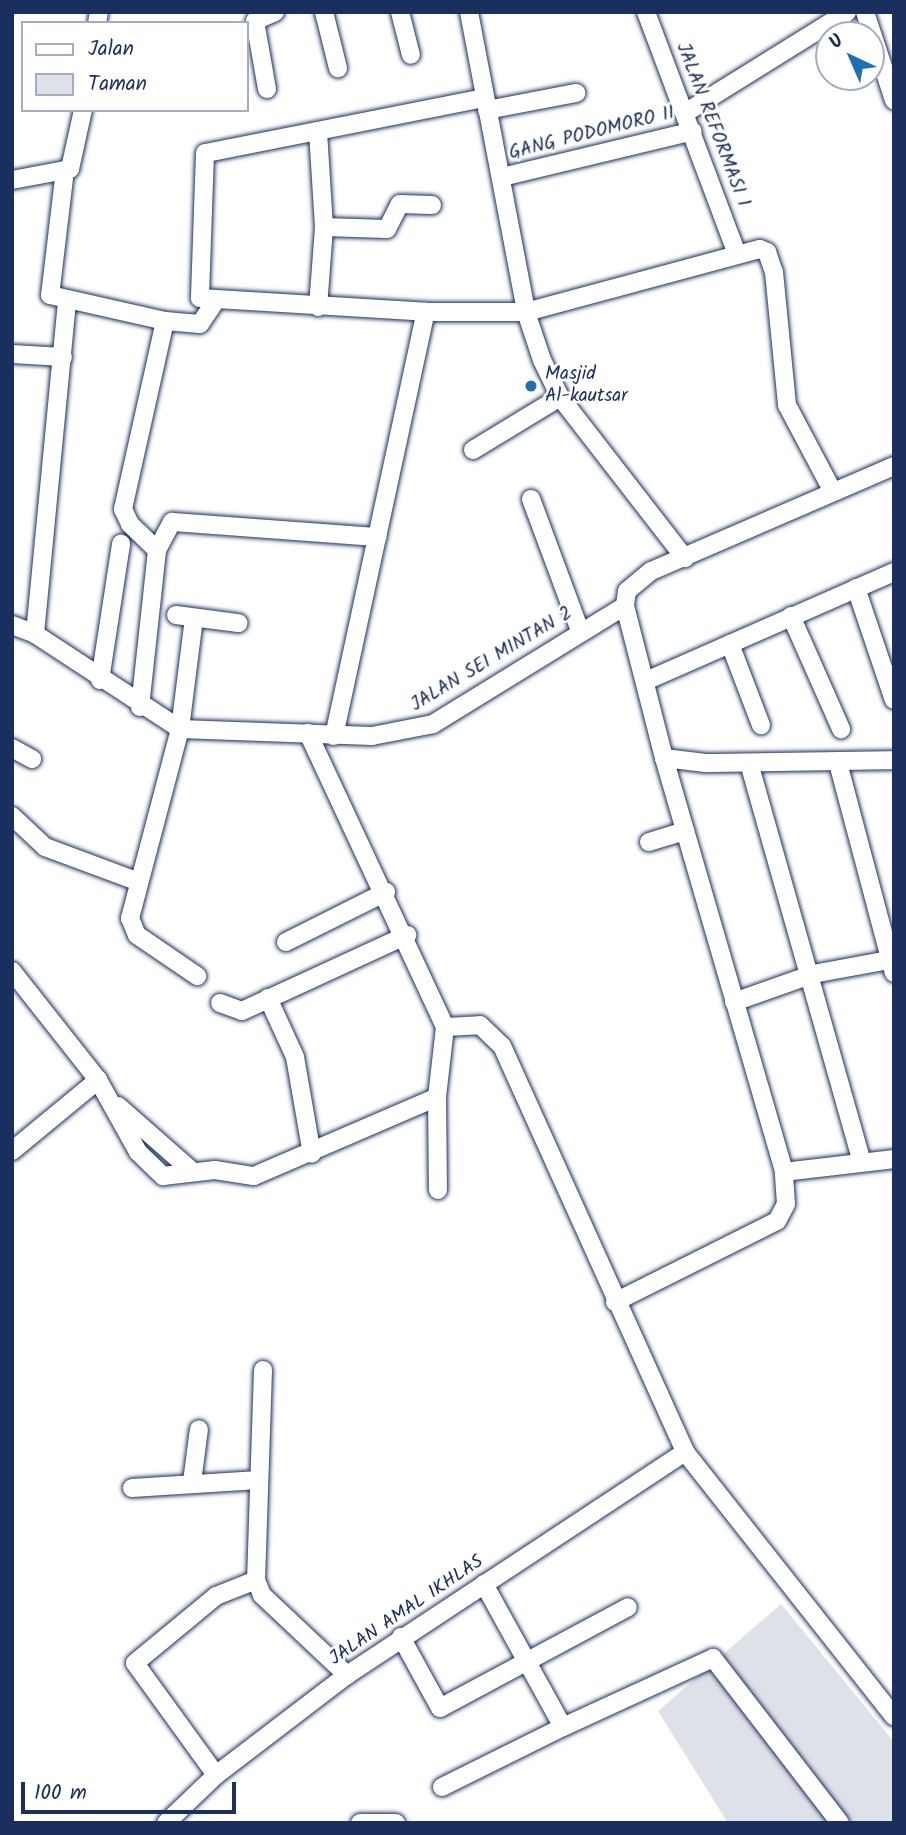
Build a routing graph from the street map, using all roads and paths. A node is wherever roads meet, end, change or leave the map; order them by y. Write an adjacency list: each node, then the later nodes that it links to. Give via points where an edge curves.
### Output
1 (275, 12): 10 (street, via 255,21)
2 (324, 12): 9 (street)
3 (400, 12): 8 (street)
4 (469, 12): 13 (street)
5 (646, 12): 15 (street, JALAN REFORMASI 1)
6 (846, 12): 15 (street)
7 (865, 12): 12 (street)
8 (411, 55)
9 (338, 68)
10 (267, 89)
11 (576, 93): 13 (street)
12 (894, 100)
13 (486, 104): 16 (street); 19 (street)
14 (83, 112): 18 (street, via 73,163)
15 (685, 113): 17 (street, JALAN REFORMASI 1)
16 (318, 131): 22 (street); 25 (street, via 212,149 201,157 199,294)
17 (693, 131): 19 (street, GANG PODOMORO II); 23 (street, JALAN REFORMASI 1)
18 (65, 170): 20 (street); 24 (street, via 47,287)
19 (502, 177): 27 (street)
20 (12, 180)
21 (432, 205): 22 (street, via 400,204 387,229)
22 (324, 227): 26 (street)
23 (737, 254): 27 (street); 35 (street, via 760,249 770,258 787,405)
24 (67, 303): 29 (street); 31 (street)
25 (214, 303): 26 (street); 29 (street, via 200,324)
26 (317, 307): 28 (street)
27 (526, 312): 28 (street); 32 (street)
28 (426, 313): 37 (street)
29 (165, 321): 39 (street, via 123,509)
30 (12, 354): 31 (street)
31 (63, 357): 48 (street)
32 (560, 397): 33 (street); 40 (street)
33 (473, 450)
34 (894, 466): 35 (street, JALAN SEI MINTAN 2)
35 (832, 490): 40 (street, JALAN SEI MINTAN 2)
36 (531, 499): 47 (street)
37 (377, 537): 39 (street, via 172,522); 58 (street)
38 (121, 544): 50 (street)
39 (157, 550): 53 (street)
40 (685, 558): 43 (street, JALAN SEI MINTAN 2, via 637,580)
41 (894, 572): 42 (street)
42 (856, 588): 44 (street); 52 (street)
43 (625, 606): 47 (street, JALAN SEI MINTAN 2); 51 (street)
44 (791, 616): 49 (street); 56 (street)
45 (238, 623): 55 (street, via 185,616)
46 (12, 625): 48 (street, JALAN SEI MINTAN 2)
47 (580, 631): 58 (street, JALAN SEI MINTAN 2, via 424,728)
48 (35, 634): 50 (street, JALAN SEI MINTAN 2)
49 (730, 645): 51 (street); 54 (street)
50 (100, 680): 53 (street, JALAN SEI MINTAN 2)
51 (648, 680): 60 (street)
52 (894, 700)
53 (140, 707): 55 (street, JALAN SEI MINTAN 2)
54 (761, 725)
55 (180, 729): 57 (street, JALAN SEI MINTAN 2); 68 (street)
56 (841, 729)
57 (308, 733): 58 (street, JALAN SEI MINTAN 2); 69 (street)
58 (334, 736)
59 (12, 748): 61 (street)
60 (664, 758): 64 (street); 66 (street)
61 (32, 759)
62 (894, 760): 63 (street)
63 (838, 763): 64 (street); 72 (street)
64 (749, 764): 74 (street)
65 (12, 816): 68 (street, via 45,847)
66 (685, 831): 67 (street); 77 (street)
67 (649, 842)
68 (139, 882): 75 (street, via 130,927)
69 (386, 892): 70 (street); 71 (street)
70 (407, 935): 76 (street); 79 (street)
71 (286, 942)
72 (893, 964): 74 (street)
73 (12, 971): 80 (street)
74 (814, 974): 77 (street); 86 (street)
75 (197, 976)
76 (268, 998): 78 (street, via 242,1011); 84 (street, via 295,1057)
77 (734, 1002): 88 (street)
78 (220, 1003)
79 (445, 1027): 82 (street); 90 (street, via 480,1025 502,1046)
80 (98, 1080): 81 (street); 83 (street)
81 (108, 1097): 87 (street); 87 (street, via 151,1168 163,1176)
82 (437, 1097): 84 (street); 89 (street)
83 (12, 1151)
84 (312, 1154): 87 (street, via 244,1178)
85 (894, 1158): 86 (street)
86 (861, 1160): 88 (street)
87 (192, 1171)
88 (784, 1172): 90 (street, via 786,1204 777,1221)
89 (438, 1190)
90 (615, 1302): 93 (street)
91 (263, 1370): 94 (street)
92 (199, 1429): 95 (street)
93 (685, 1452): 98 (street, JALAN AMAL IKHLAS); 103 (street)
94 (259, 1480): 95 (street); 97 (street)
95 (192, 1482): 96 (street)
96 (132, 1488)
97 (256, 1580): 102 (street, via 262,1595); 105 (street, via 216,1596 135,1662)
98 (484, 1584): 100 (street, JALAN AMAL IKHLAS); 101 (street)
99 (628, 1607): 101 (street)
100 (401, 1637): 101 (street, via 440,1708); 102 (street, JALAN AMAL IKHLAS)
101 (530, 1665): 104 (street)
102 (347, 1675): 105 (street, JALAN AMAL IKHLAS)
103 (894, 1717)
104 (563, 1727): 106 (street); 110 (street, via 713,1658)
105 (216, 1775): 107 (street, JALAN AMAL IKHLAS)
106 (442, 1787)
107 (166, 1823)
108 (360, 1823): 109 (street)
109 (396, 1823)
110 (840, 1823)

